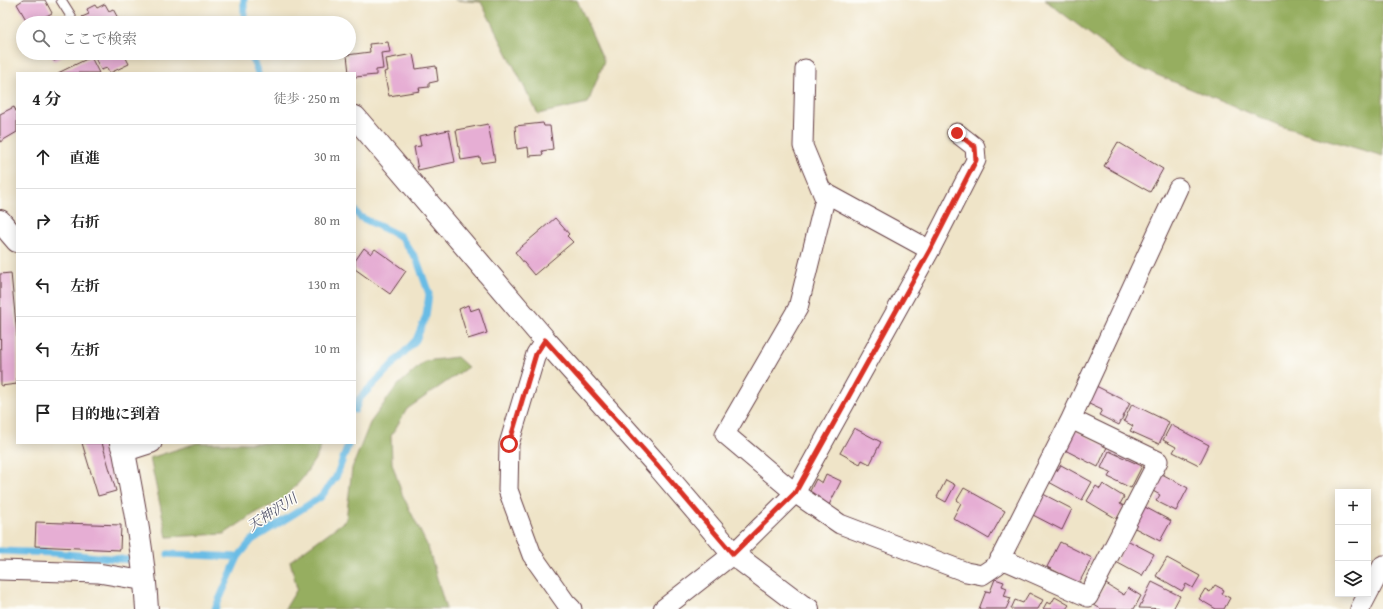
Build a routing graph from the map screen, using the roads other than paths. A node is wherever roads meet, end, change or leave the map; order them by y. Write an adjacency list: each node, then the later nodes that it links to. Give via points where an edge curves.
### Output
1 (62, 0): 2 (lane)
2 (71, 16)
3 (805, 70): 7 (street, via 803,146)
4 (356, 118): 11 (street)
5 (957, 133): 10 (street, via 975,147 976,160)
6 (1178, 188): 12 (street)
7 (822, 191): 10 (street); 15 (street, via 825,199 798,308 725,434)
8 (6, 220): 9 (street)
9 (16, 239)
10 (930, 250): 15 (street)
11 (545, 340): 16 (street); 22 (street, via 536,354 509,444 508,490 532,555)
12 (1071, 418): 17 (street); 17 (street, via 1158,461 1088,597)
13 (145, 444): 14 (street)
14 (123, 447): 20 (street)
15 (795, 493): 16 (street); 17 (street, via 840,524 966,572 982,575 997,565)
16 (733, 554): 23 (street); 24 (street)
17 (1000, 558)
18 (1383, 566): 25 (street)
19 (0, 570): 20 (street, via 98,573)
20 (146, 581): 21 (street)
21 (147, 609)
22 (572, 609)
23 (663, 609)
24 (808, 609)
25 (1360, 609)

